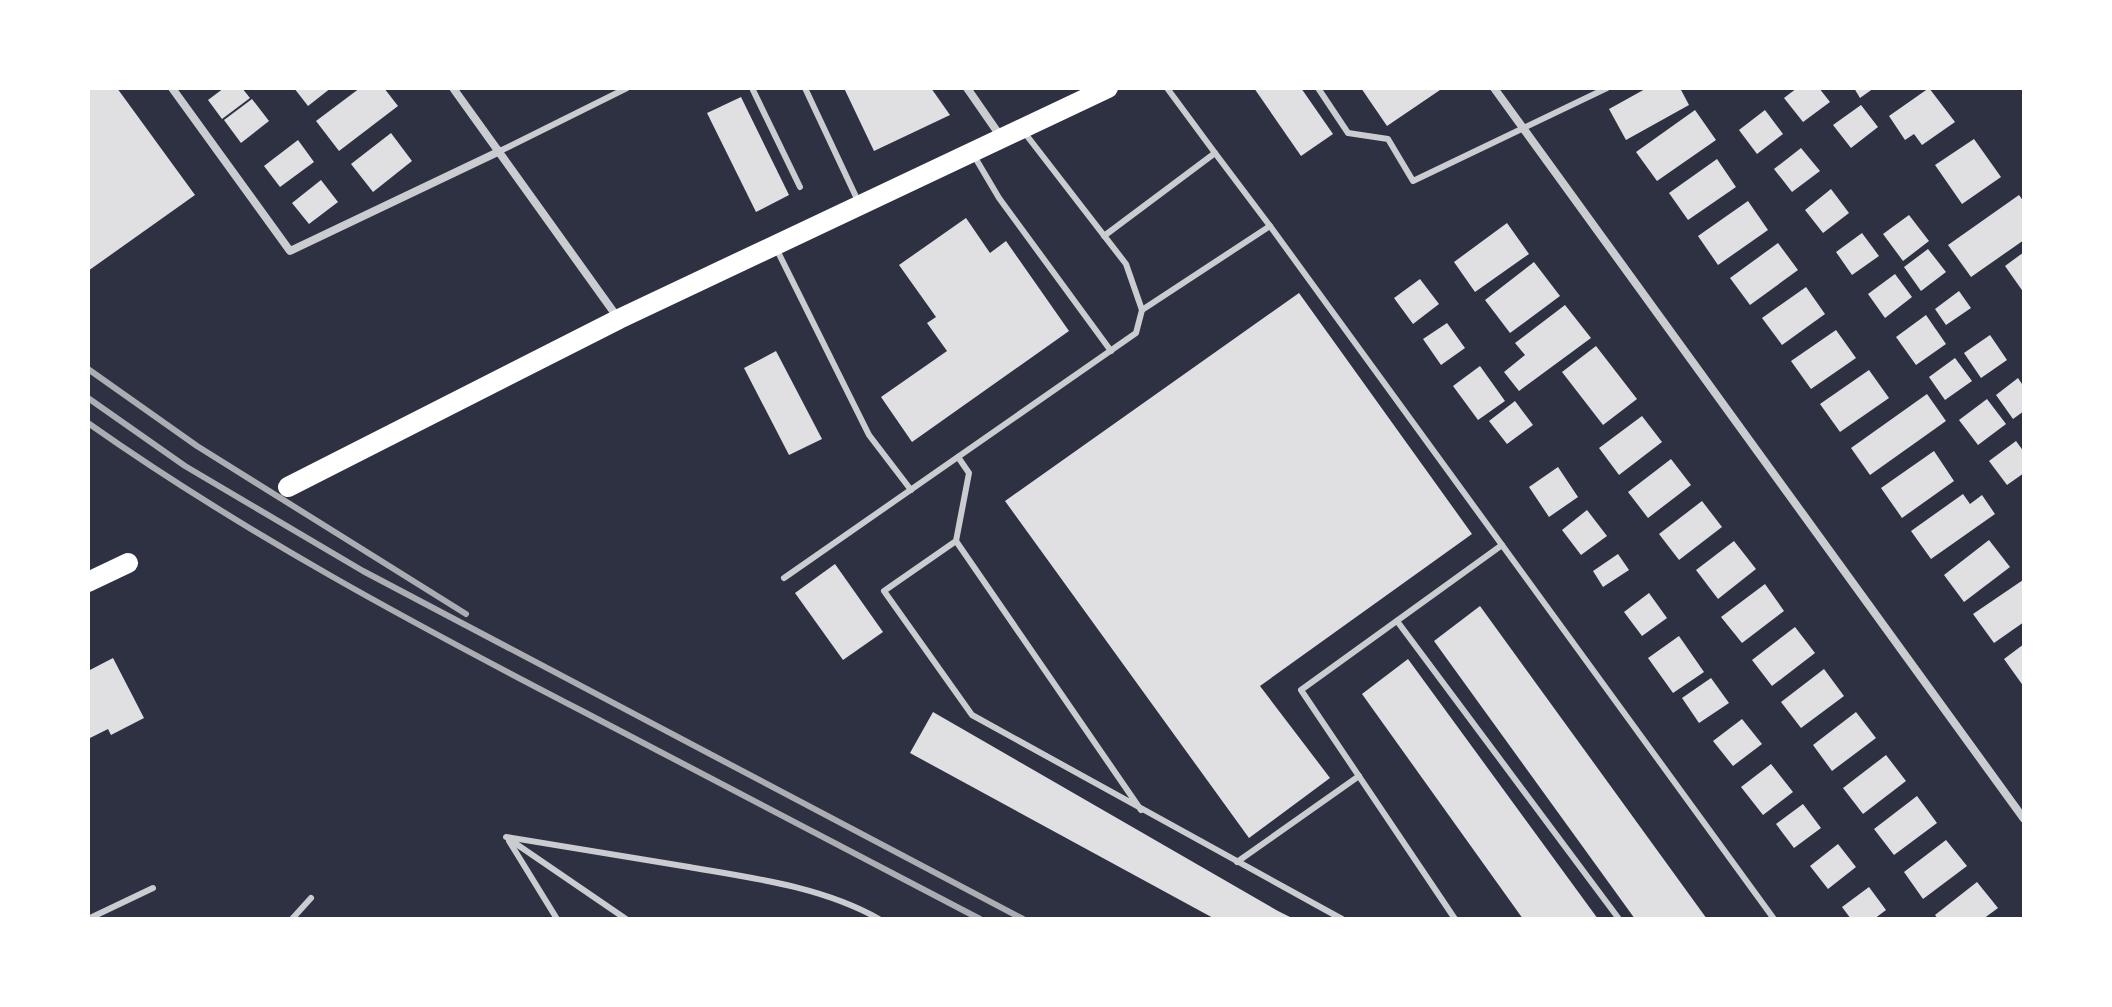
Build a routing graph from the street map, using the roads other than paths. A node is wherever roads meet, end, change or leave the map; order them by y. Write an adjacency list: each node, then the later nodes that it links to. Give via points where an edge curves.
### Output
1 (172, 88): 16 (street, via 290,251)
2 (453, 88): 16 (street)
3 (627, 88): 16 (lane)
4 (752, 88): 19 (lane)
5 (805, 88): 20 (lane)
6 (967, 88): 15 (street)
7 (1108, 88): 13 (main road)
8 (1167, 88): 18 (lane)
9 (1318, 88): 14 (lane, via 1348,133 1388,139 1413,181)
10 (1494, 88): 14 (street)
11 (1607, 88): 12 (lane)
12 (1593, 91): 14 (lane)
13 (1021, 128): 15 (main road); 22 (lane)
14 (1523, 129): 38 (street)
15 (1001, 137): 17 (main road)
16 (500, 151): 25 (street)
17 (971, 151): 20 (main road); 26 (lane, via 999,198)
18 (1215, 153): 21 (lane); 22 (lane)
19 (800, 187)
20 (859, 204): 23 (main road)
21 (1270, 226): 24 (lane); 31 (lane)
22 (1104, 236): 24 (lane, via 1126,264)
23 (775, 245): 25 (main road); 29 (lane, via 869,435)
24 (1142, 310): 26 (lane, via 1136,333)
25 (619, 319): 28 (main road)
26 (1111, 351): 27 (lane)
27 (958, 457): 29 (lane); 30 (lane, via 969,473)
28 (288, 487)
29 (911, 490): 33 (lane)
30 (956, 541): 37 (lane); 37 (lane, via 884,591 972,715)
31 (1502, 545): 35 (lane); 51 (lane)
32 (128, 563): 34 (main road)
33 (784, 578)
34 (88, 582)
35 (1397, 621): 36 (lane, via 1301,690); 50 (lane)
36 (1359, 776): 40 (lane); 49 (lane)
37 (1141, 810): 40 (lane)
38 (2024, 819)
39 (506, 837): 45 (lane); 46 (lane); 47 (lane, via 729,874 814,893)
40 (1237, 862): 48 (lane)
41 (153, 888): 43 (lane)
42 (311, 898): 44 (lane)
43 (88, 919)
44 (292, 919)
45 (557, 919)
46 (626, 919)
47 (879, 919)
48 (1342, 919)
49 (1455, 919)
50 (1619, 919)
51 (1774, 919)

